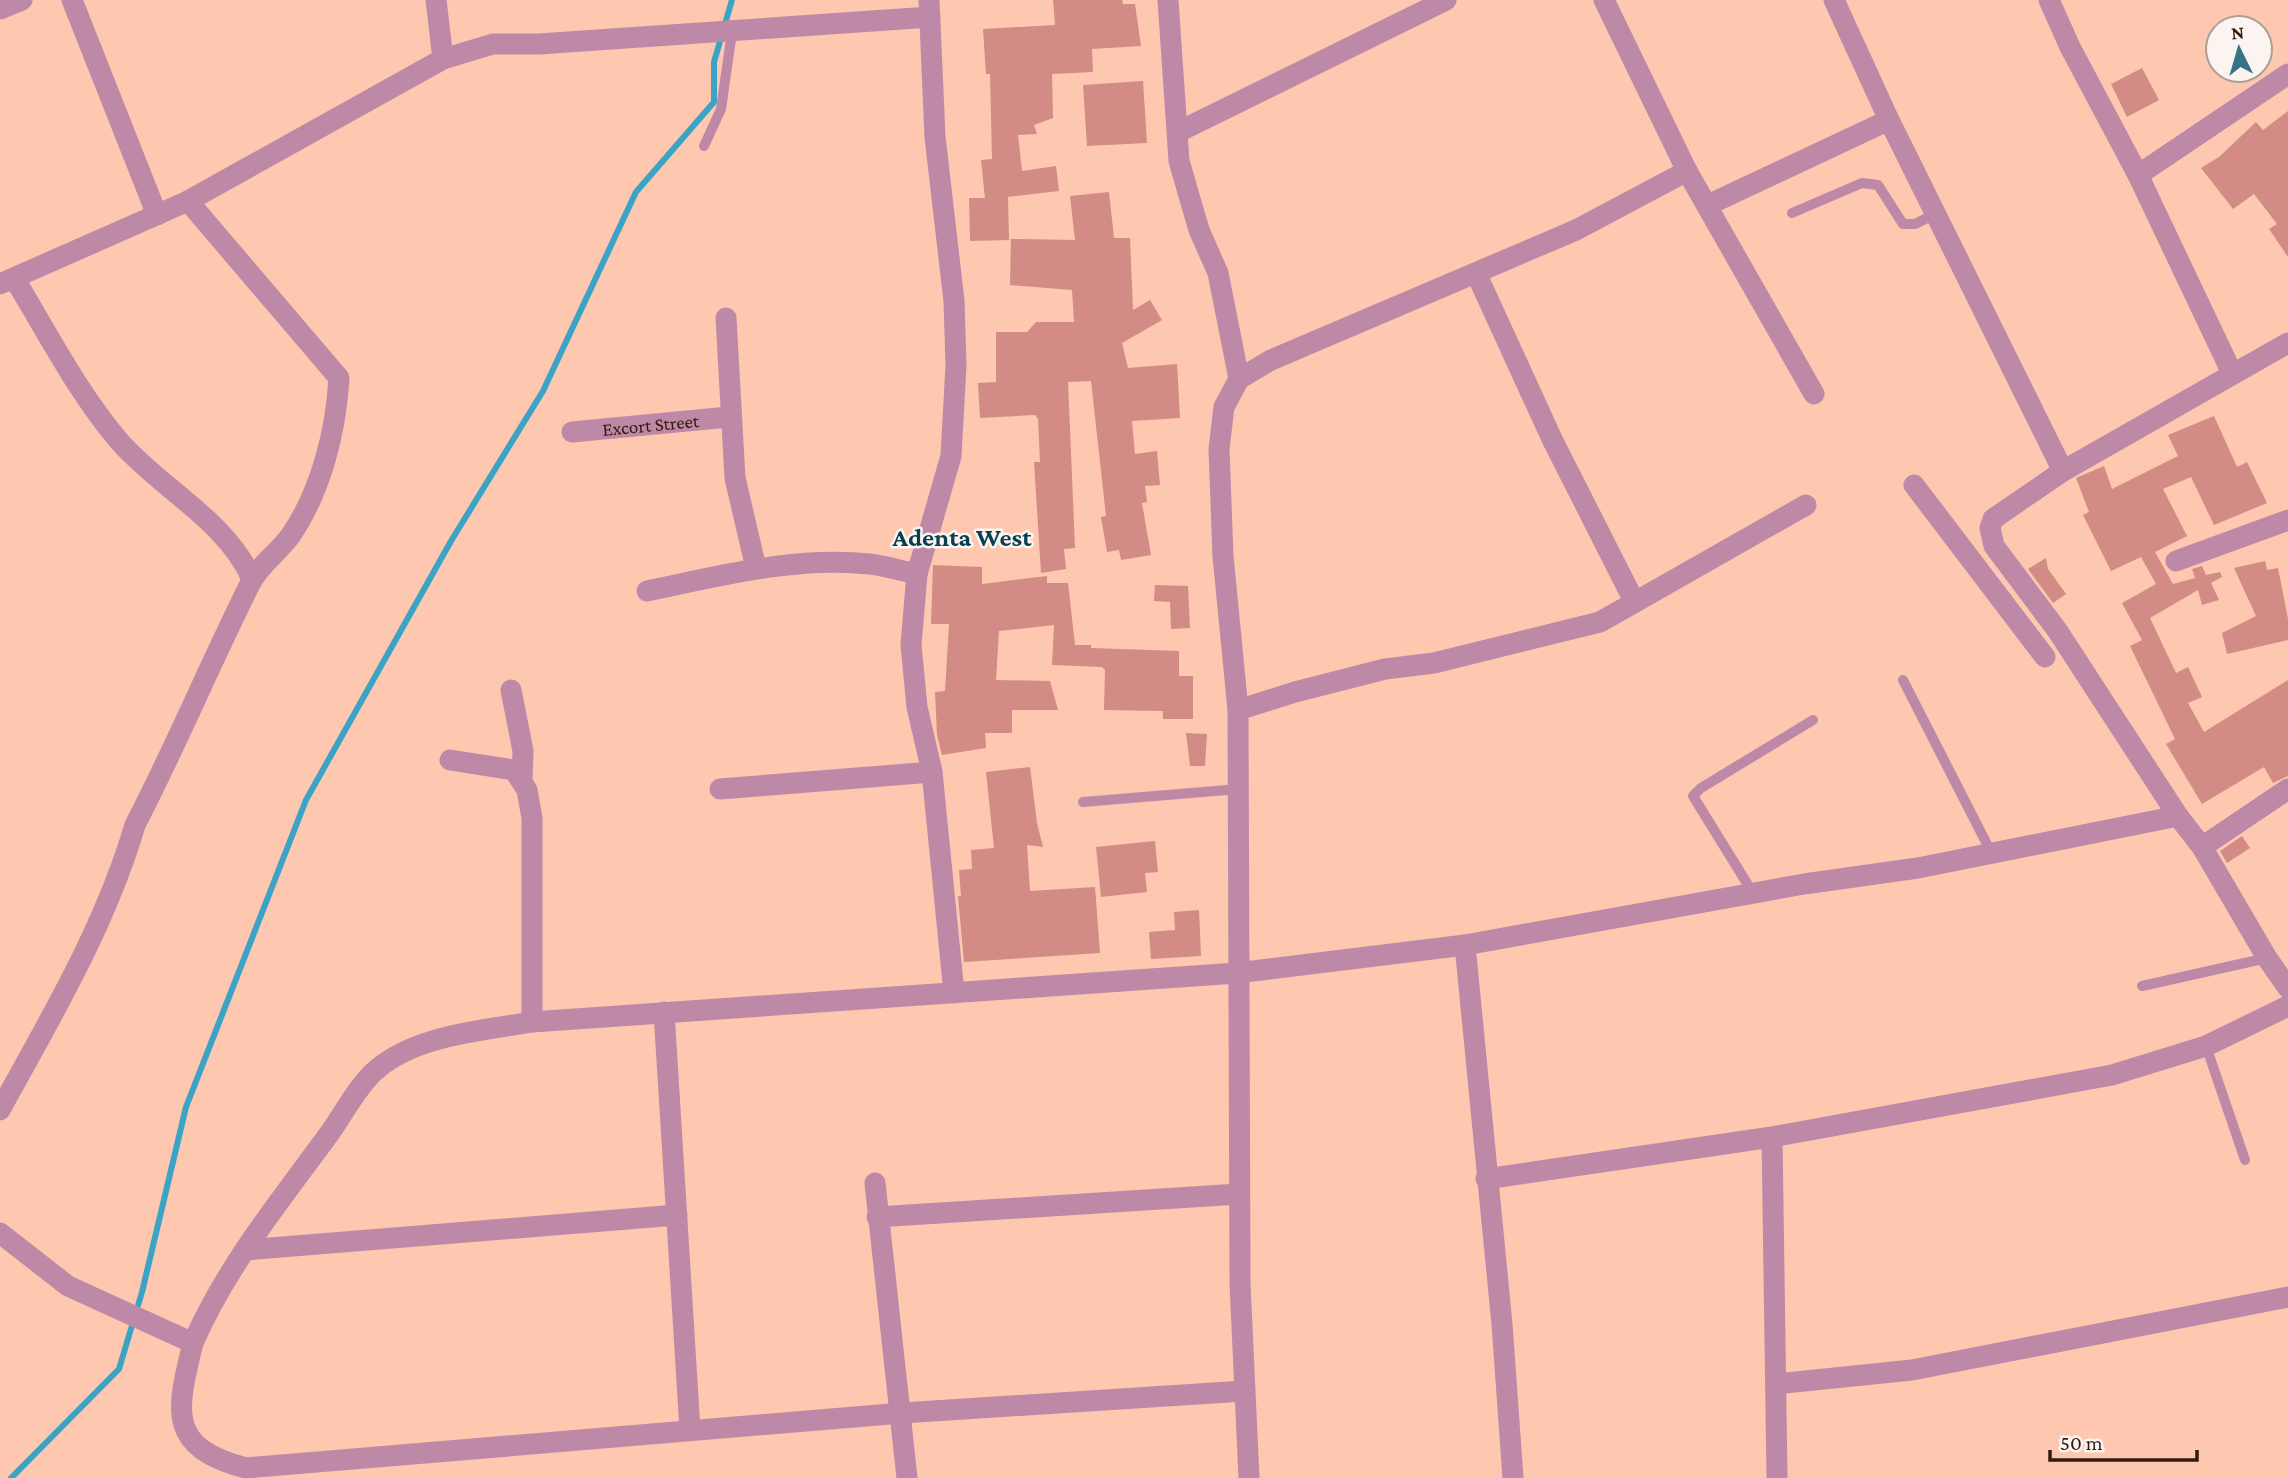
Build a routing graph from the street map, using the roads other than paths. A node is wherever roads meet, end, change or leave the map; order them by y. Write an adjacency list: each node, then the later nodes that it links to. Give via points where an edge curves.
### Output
1 (22, 0): 10 (street)
2 (72, 0): 23 (street)
3 (436, 0): 12 (street)
4 (1168, 0): 15 (street)
5 (1446, 0): 15 (street)
6 (1604, 0): 17 (street)
7 (1834, 0): 14 (street)
8 (2049, 0): 18 (street)
9 (929, 8): 11 (street); 41 (street, via 956,365 951,456)
10 (0, 9)
11 (732, 32): 12 (street, via 493,44); 16 (lane, via 721,109)
12 (443, 59): 19 (street)
13 (2288, 74): 18 (street)
14 (1889, 120): 20 (street); 22 (street)
15 (1180, 131): 29 (street, via 1179,162 1199,230 1218,273)
16 (704, 146)
17 (1687, 171): 20 (street); 24 (street, via 1576,230)
18 (2138, 175): 28 (street)
19 (188, 201): 23 (street); 42 (street, via 339,378 321,471 307,508 290,537)
20 (1708, 205): 30 (street)
21 (1792, 213): 22 (lane, via 1861,183 1878,186 1903,224)
22 (1936, 214): 33 (street)
23 (157, 215): 25 (street)
24 (1476, 273): 29 (street, via 1270,360); 45 (street, via 1552,439)
25 (7, 281): 42 (street, via 118,440 230,540)
26 (726, 318): 31 (street)
27 (2288, 342): 28 (street)
28 (2232, 373): 33 (street)
29 (1239, 379): 50 (street, via 1224,407 1219,449 1223,556)
30 (1814, 394)
31 (729, 417): 32 (street, Excort Street); 40 (street, via 735,478)
32 (572, 432)
33 (2063, 471): 37 (street, via 1993,519)
34 (1914, 485): 38 (street)
35 (1806, 505): 45 (street)
36 (2288, 520): 39 (street)
37 (1990, 537): 38 (street); 44 (street)
38 (1965, 552): 46 (street)
39 (2176, 561)
40 (757, 568): 41 (street, via 870,564); 43 (street)
41 (917, 574): 53 (street, via 911,645 917,707)
42 (252, 579): 72 (street, via 135,825 84,956)
43 (647, 591)
44 (2032, 596): 46 (street); 59 (street)
45 (1634, 601): 50 (street, via 1600,622 1434,663 1385,669)
46 (2008, 610): 47 (street)
47 (2045, 657)
48 (1903, 680): 61 (lane)
49 (511, 690): 54 (street, via 523,751)
50 (1238, 710): 56 (street)
51 (1813, 720): 62 (lane, via 1693,796)
52 (450, 760): 54 (street, via 514,770)
53 (932, 772): 55 (street); 67 (street)
54 (522, 778): 70 (street, via 532,818)
55 (720, 789)
56 (1239, 789): 58 (lane); 65 (street)
57 (2288, 789): 60 (street)
58 (1083, 802)
59 (2178, 816): 60 (street); 61 (street)
60 (2202, 847): 64 (street)
61 (1992, 854): 62 (street)
62 (1752, 893): 63 (street)
63 (1465, 945): 65 (street); 75 (street)
64 (2267, 958): 66 (lane); 68 (street)
65 (1237, 973): 67 (street); 77 (street)
66 (2142, 986)
67 (954, 993): 69 (street)
68 (2287, 1003): 71 (street)
69 (664, 1012): 70 (street); 78 (street)
70 (532, 1022): 81 (street, via 414,1048 376,1070)
71 (2206, 1046): 73 (street, via 2112,1075); 74 (lane)
72 (0, 1110)
73 (1772, 1137): 75 (street); 84 (street)
74 (2245, 1160)
75 (1486, 1179): 90 (street)
76 (875, 1183): 79 (street)
77 (1239, 1194): 79 (street); 85 (street)
78 (677, 1215): 81 (street); 87 (street)
79 (877, 1217): 86 (street)
80 (0, 1234): 83 (street, via 68,1286)
81 (245, 1250): 83 (street)
82 (2288, 1297): 84 (street, via 1912,1370)
83 (194, 1343): 87 (street, via 181,1420 191,1441 215,1460 246,1468)
84 (1776, 1384): 91 (street)
85 (1244, 1391): 86 (street); 89 (street)
86 (902, 1413): 87 (street); 88 (street)
87 (690, 1430)
88 (907, 1478)
89 (1250, 1478)
90 (1513, 1478)
91 (1777, 1478)

